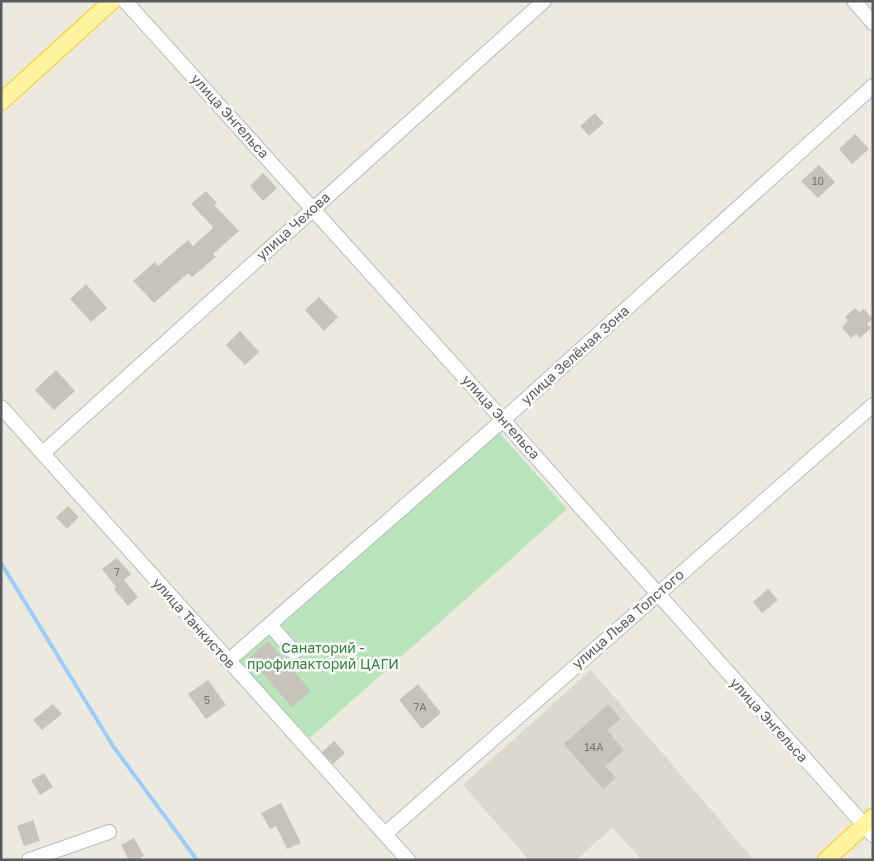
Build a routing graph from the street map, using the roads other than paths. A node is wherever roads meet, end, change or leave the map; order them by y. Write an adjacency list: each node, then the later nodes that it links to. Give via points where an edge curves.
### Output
1 (112, 1): 7 (main road)
2 (125, 1): 8 (street, улица Энгельса)
3 (544, 1): 8 (street, улица Чехова)
4 (854, 1): 5 (street)
5 (873, 23)
6 (873, 86): 11 (street, улица Зелёная Зона)
7 (1, 102)
8 (313, 208): 11 (street, улица Энгельса); 12 (street, улица Чехова)
9 (873, 406): 13 (street, улица Льва Толстого)
10 (1, 407): 12 (street, улица Танкистов)
11 (503, 420): 13 (street, улица Энгельса); 14 (street, улица Зелёная Зона)
12 (43, 453): 16 (street, улица Танкистов)
13 (657, 594): 17 (street, улица Энгельса); 19 (street, улица Льва Толстого)
14 (270, 625): 15 (street); 16 (street, улица Зелёная Зона)
15 (294, 652)
16 (228, 661): 19 (street, улица Танкистов)
17 (870, 826): 22 (main road)
18 (109, 832): 20 (street)
19 (385, 834): 21 (street, улица Танкистов)
20 (29, 860)
21 (408, 860)
22 (826, 860)

